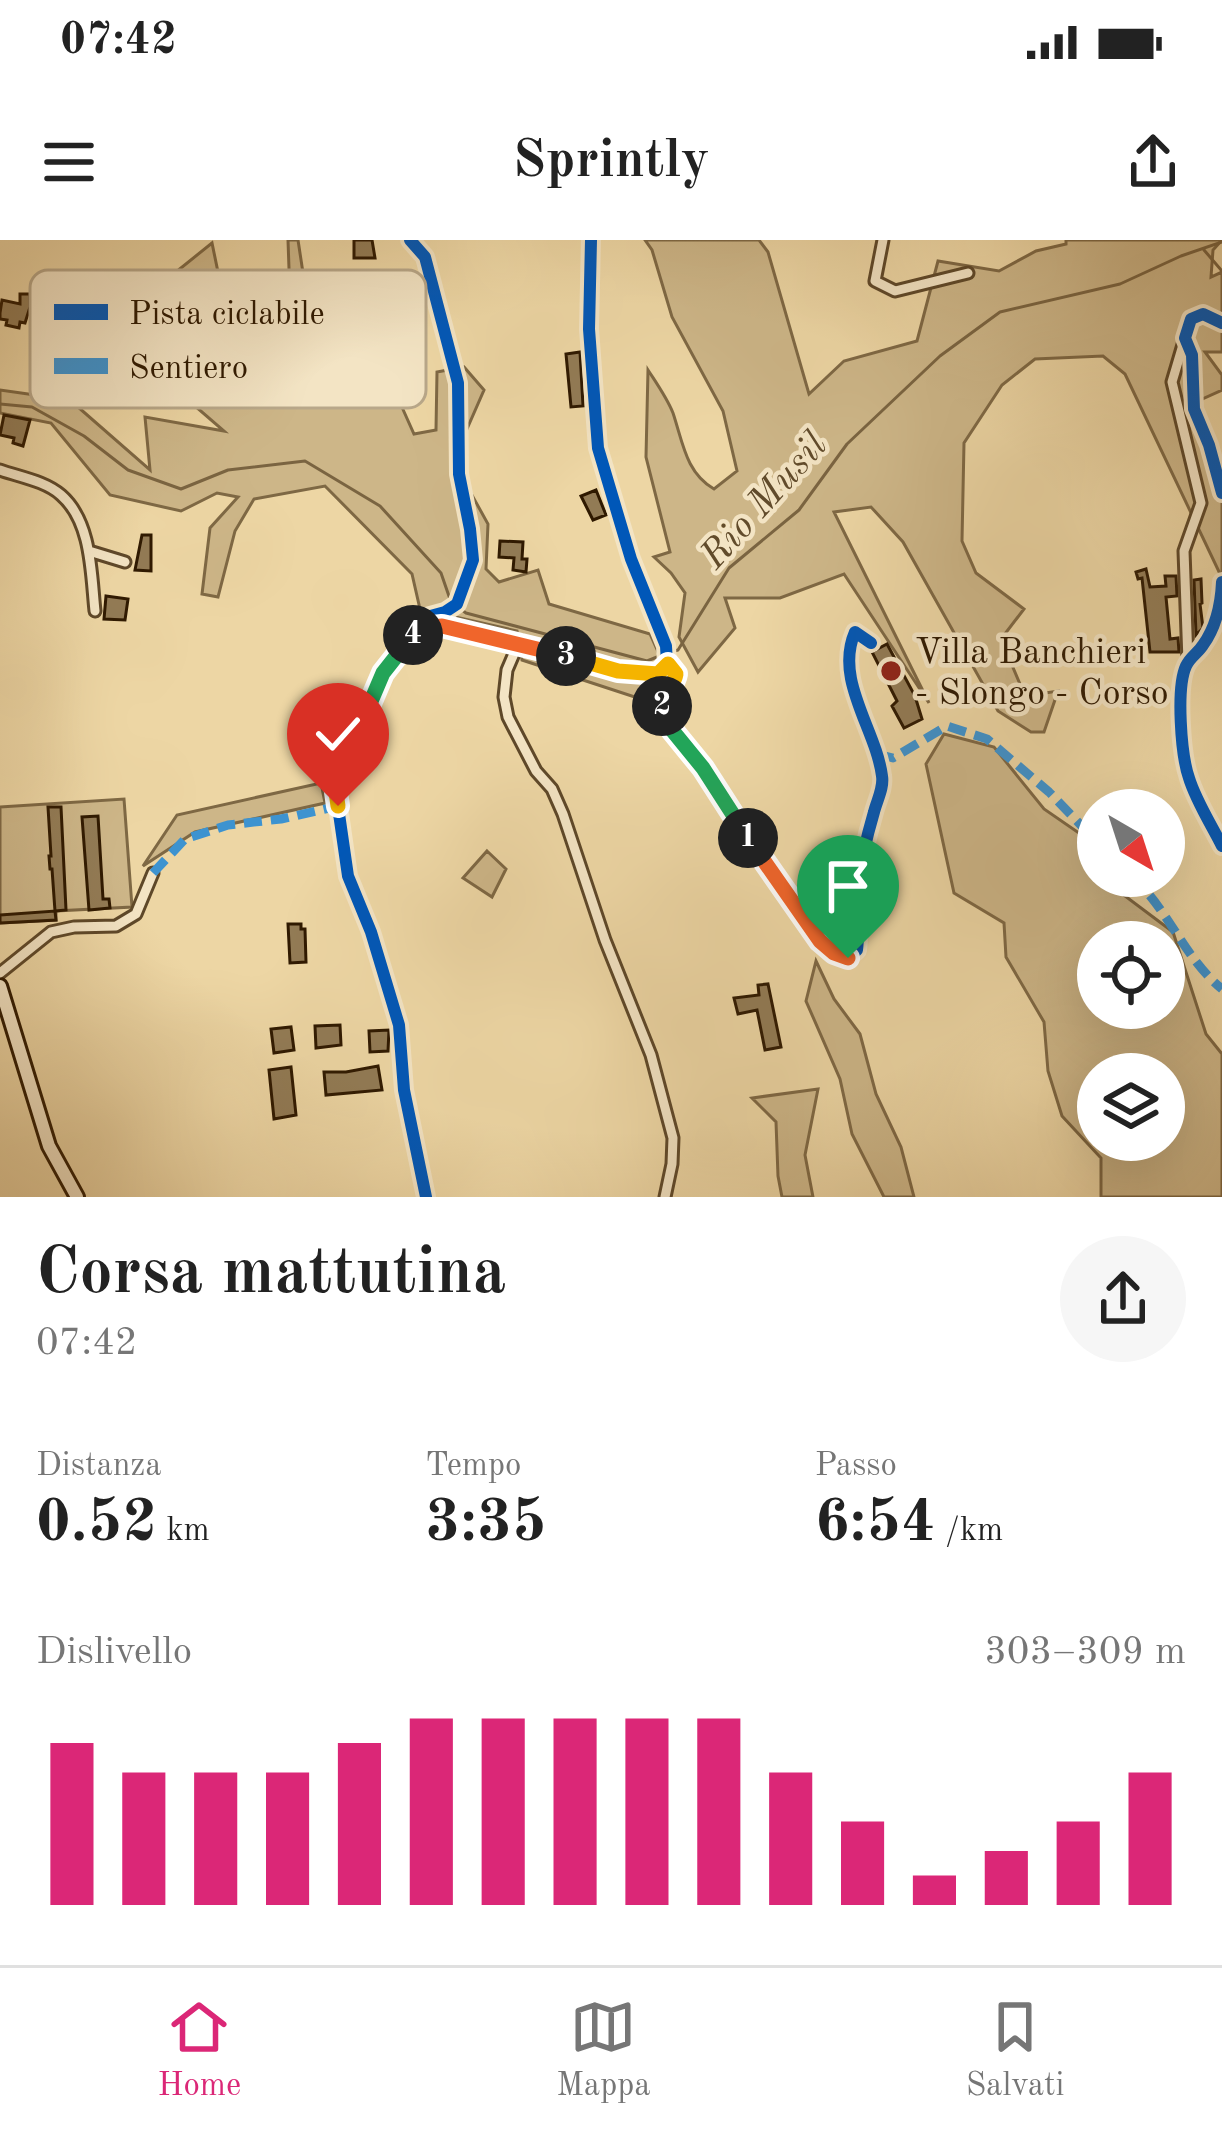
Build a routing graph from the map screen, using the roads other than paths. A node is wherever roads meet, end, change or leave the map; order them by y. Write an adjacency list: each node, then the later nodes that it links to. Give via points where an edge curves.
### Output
1 (591, 240): 17 (street, via 598,448)
2 (883, 240): 3 (street, via 874,281 883,287)
3 (968, 273)
4 (1222, 323): 5 (street, via 1203,314 1191,319)
5 (1185, 338): 6 (street, via 1194,409); 16 (street, via 1172,382 1201,503 1184,551)
6 (1209, 445): 7 (street); 9 (street)
7 (1222, 450)
8 (0, 470): 10 (street, via 62,496)
9 (1222, 493)
10 (89, 551): 11 (street); 13 (street)
11 (125, 562)
12 (1222, 583): 16 (street, via 1210,631)
13 (95, 611)
14 (519, 642): 17 (street, via 618,671 658,674); 23 (street, via 442,626 412,636 383,673 335,785 348,876 399,1025); 24 (street, via 507,670 508,717 563,814 651,1055 673,1138)
15 (872, 643): 17 (street, via 855,632 849,646 883,781 862,858 857,950 848,958 820,941 672,730 662,705 676,674)
16 (1188, 661): 18 (street, via 1188,778)
17 (668, 664)
18 (1222, 846)
19 (153, 873): 20 (street, via 136,914 116,926 51,932)
20 (0, 973)
21 (0, 986): 22 (street, via 49,1146)
22 (76, 1197)
23 (426, 1197)
24 (665, 1197)

